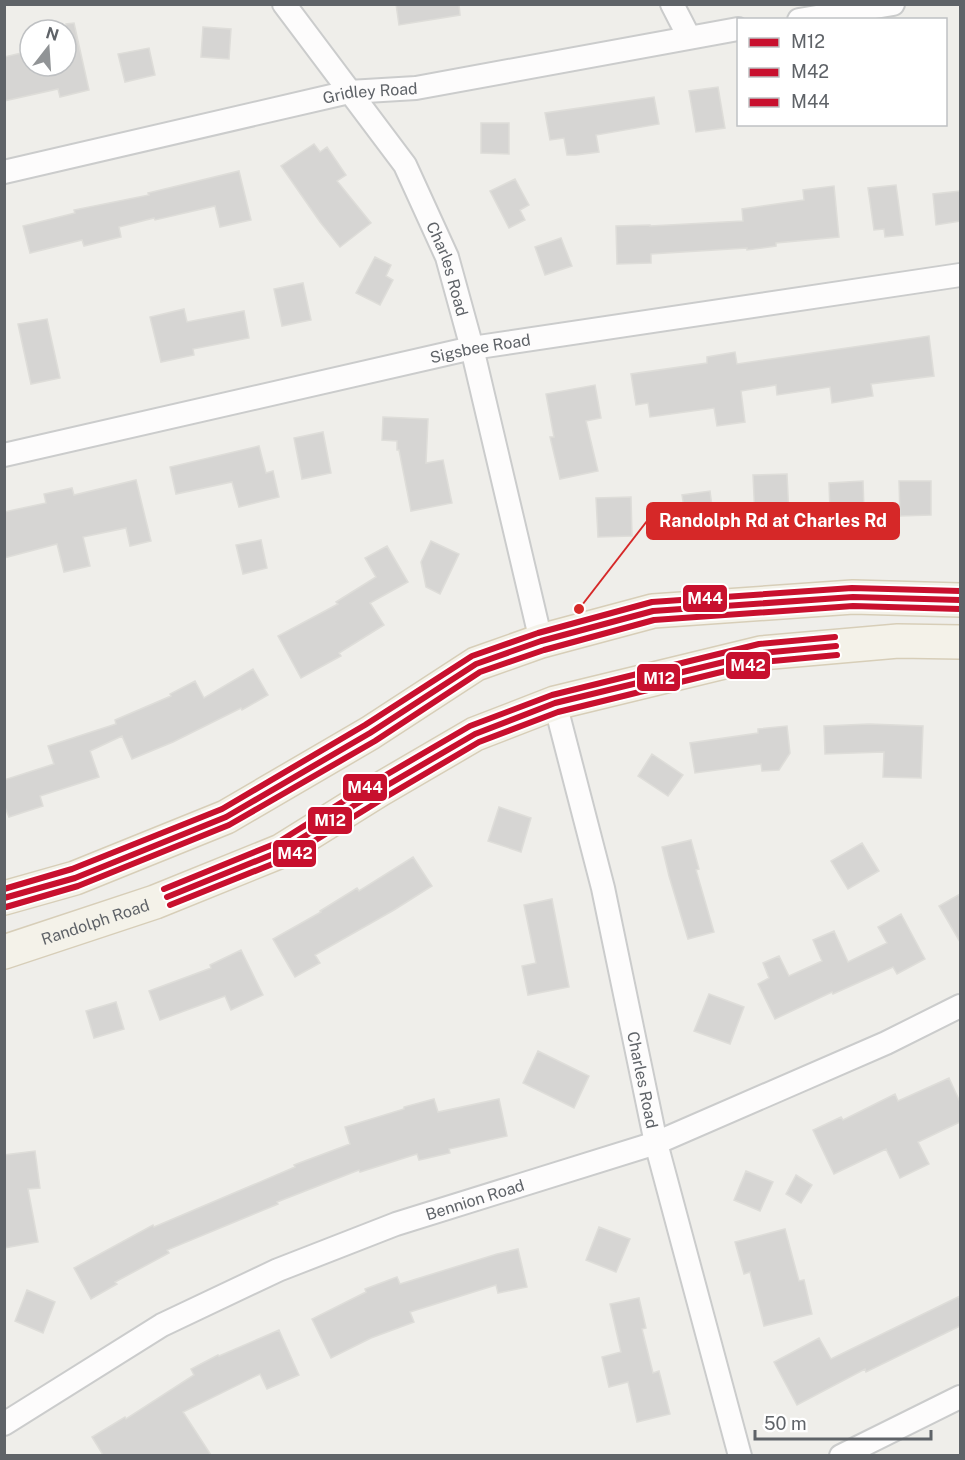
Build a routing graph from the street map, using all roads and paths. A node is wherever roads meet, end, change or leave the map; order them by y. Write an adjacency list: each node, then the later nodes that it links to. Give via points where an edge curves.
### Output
1 (284, 4): 7 (street, Charles Road)
2 (672, 4): 6 (street)
3 (892, 4): 4 (street)
4 (811, 18)
5 (737, 29): 6 (street, Gridley Road)
6 (688, 37): 7 (street, Gridley Road, via 416,87)
7 (349, 92): 8 (street, Gridley Road); 10 (street, Charles Road, via 405,165 447,257)
8 (4, 172)
9 (960, 275): 10 (street, Sigsbee Road)
10 (472, 348): 11 (street, Sigsbee Road); 13 (street, Charles Road)
11 (4, 455)
12 (960, 600): 13 (main road, via 853,597 653,611)
13 (541, 640): 16 (main road, via 476,664 370,733 226,817 75,878)
14 (960, 642): 15 (main road, Randolph Road, via 898,641 761,652)
15 (555, 702): 17 (main road, Randolph Road, via 475,734 281,851 155,902); 19 (street, Charles Road, via 603,888)
16 (4, 898)
17 (4, 952)
18 (960, 1006): 19 (street, Bennion Road, via 886,1044)
19 (656, 1143): 21 (street, Bennion Road, via 396,1224 278,1270 162,1325); 22 (street, Charles Road)
20 (960, 1397): 23 (street)
21 (4, 1424)
22 (740, 1455)
23 (841, 1455)

